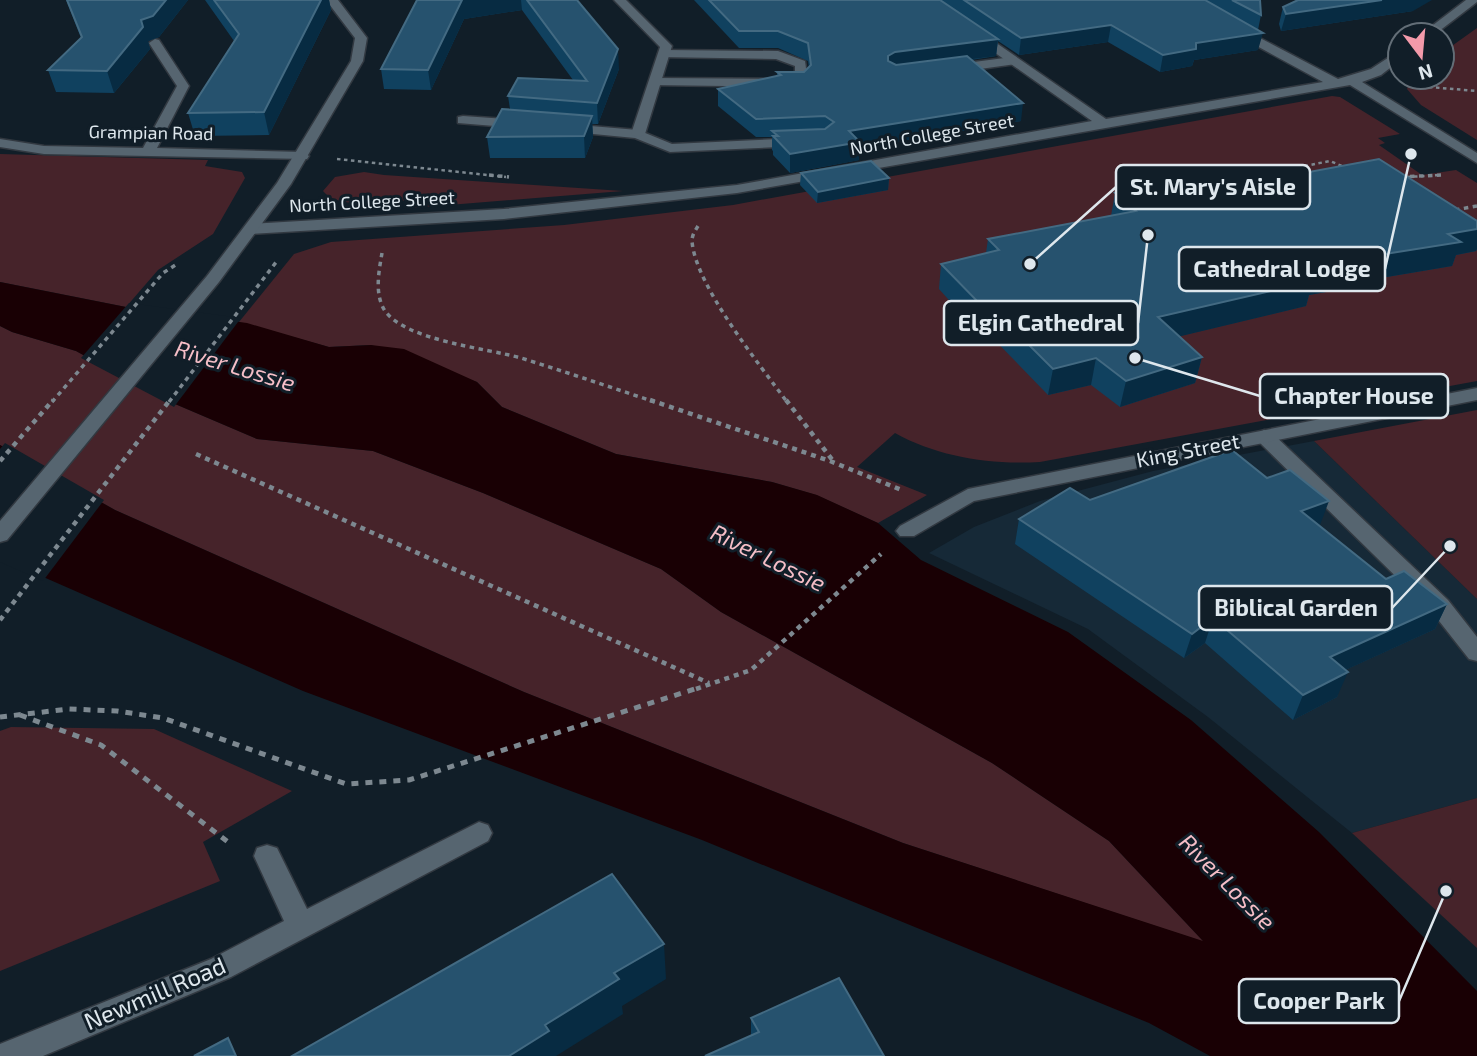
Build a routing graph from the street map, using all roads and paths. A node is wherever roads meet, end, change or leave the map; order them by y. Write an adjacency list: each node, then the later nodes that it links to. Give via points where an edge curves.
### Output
1 (332, 0): 24 (street, via 361,38 357,61)
2 (620, 0): 9 (street)
3 (926, 0): 10 (street)
4 (1450, 0): 5 (street)
5 (1469, 2): 6 (street)
6 (1444, 21)
7 (1228, 25): 15 (street)
8 (155, 43): 23 (street, via 183,86)
9 (665, 50): 14 (street); 14 (street, via 778,55 801,64 802,83)
10 (1012, 61): 12 (street); 17 (street)
11 (1386, 64): 13 (street, North College Street)
12 (933, 71)
13 (1352, 81): 15 (street, North College Street); 25 (street)
14 (655, 82): 20 (street)
15 (1335, 83): 17 (street, North College Street)
16 (463, 120): 18 (street)
17 (1103, 123): 30 (street, North College Street)
18 (530, 125)
19 (557, 127): 20 (street)
20 (638, 134): 21 (street, via 670,148)
21 (810, 141)
22 (0, 143): 23 (street, Grampian Road, via 44,150)
23 (148, 152): 24 (street, Grampian Road)
24 (302, 156): 34 (street)
25 (1477, 159)
26 (1350, 170): 28 (path, via 1329,161 1290,169)
27 (1450, 176): 29 (path)
28 (1302, 177)
29 (1390, 177)
30 (737, 189): 33 (street, North College Street, via 504,214); 41 (path, via 695,229 695,256 710,288 763,370)
31 (1477, 206): 32 (path)
32 (1450, 211)
33 (387, 221): 34 (street, North College Street); 41 (path, via 378,289 380,304 393,318 419,332 526,360)
34 (251, 229): 44 (street)
35 (163, 273): 40 (path)
36 (260, 282): 45 (path)
37 (1477, 394): 38 (street, King Street)
38 (1264, 436): 42 (street, King Street); 46 (street, via 1440,606)
39 (196, 454): 47 (path)
40 (0, 461)
41 (835, 463): 42 (path, via 914,494)
42 (968, 496): 43 (street, King Street)
43 (908, 531): 47 (path, via 751,670)
44 (0, 535)
45 (0, 620)
46 (1477, 653)
47 (710, 684): 48 (path, via 410,780 346,784 163,718 81,710)
48 (16, 713): 49 (path); 51 (path, via 101,746 222,840)
49 (0, 717)
50 (479, 833): 52 (street, Newmill Road)
51 (267, 856): 52 (street)
52 (301, 926): 53 (street, Newmill Road, via 221,968)
53 (7, 1056)

